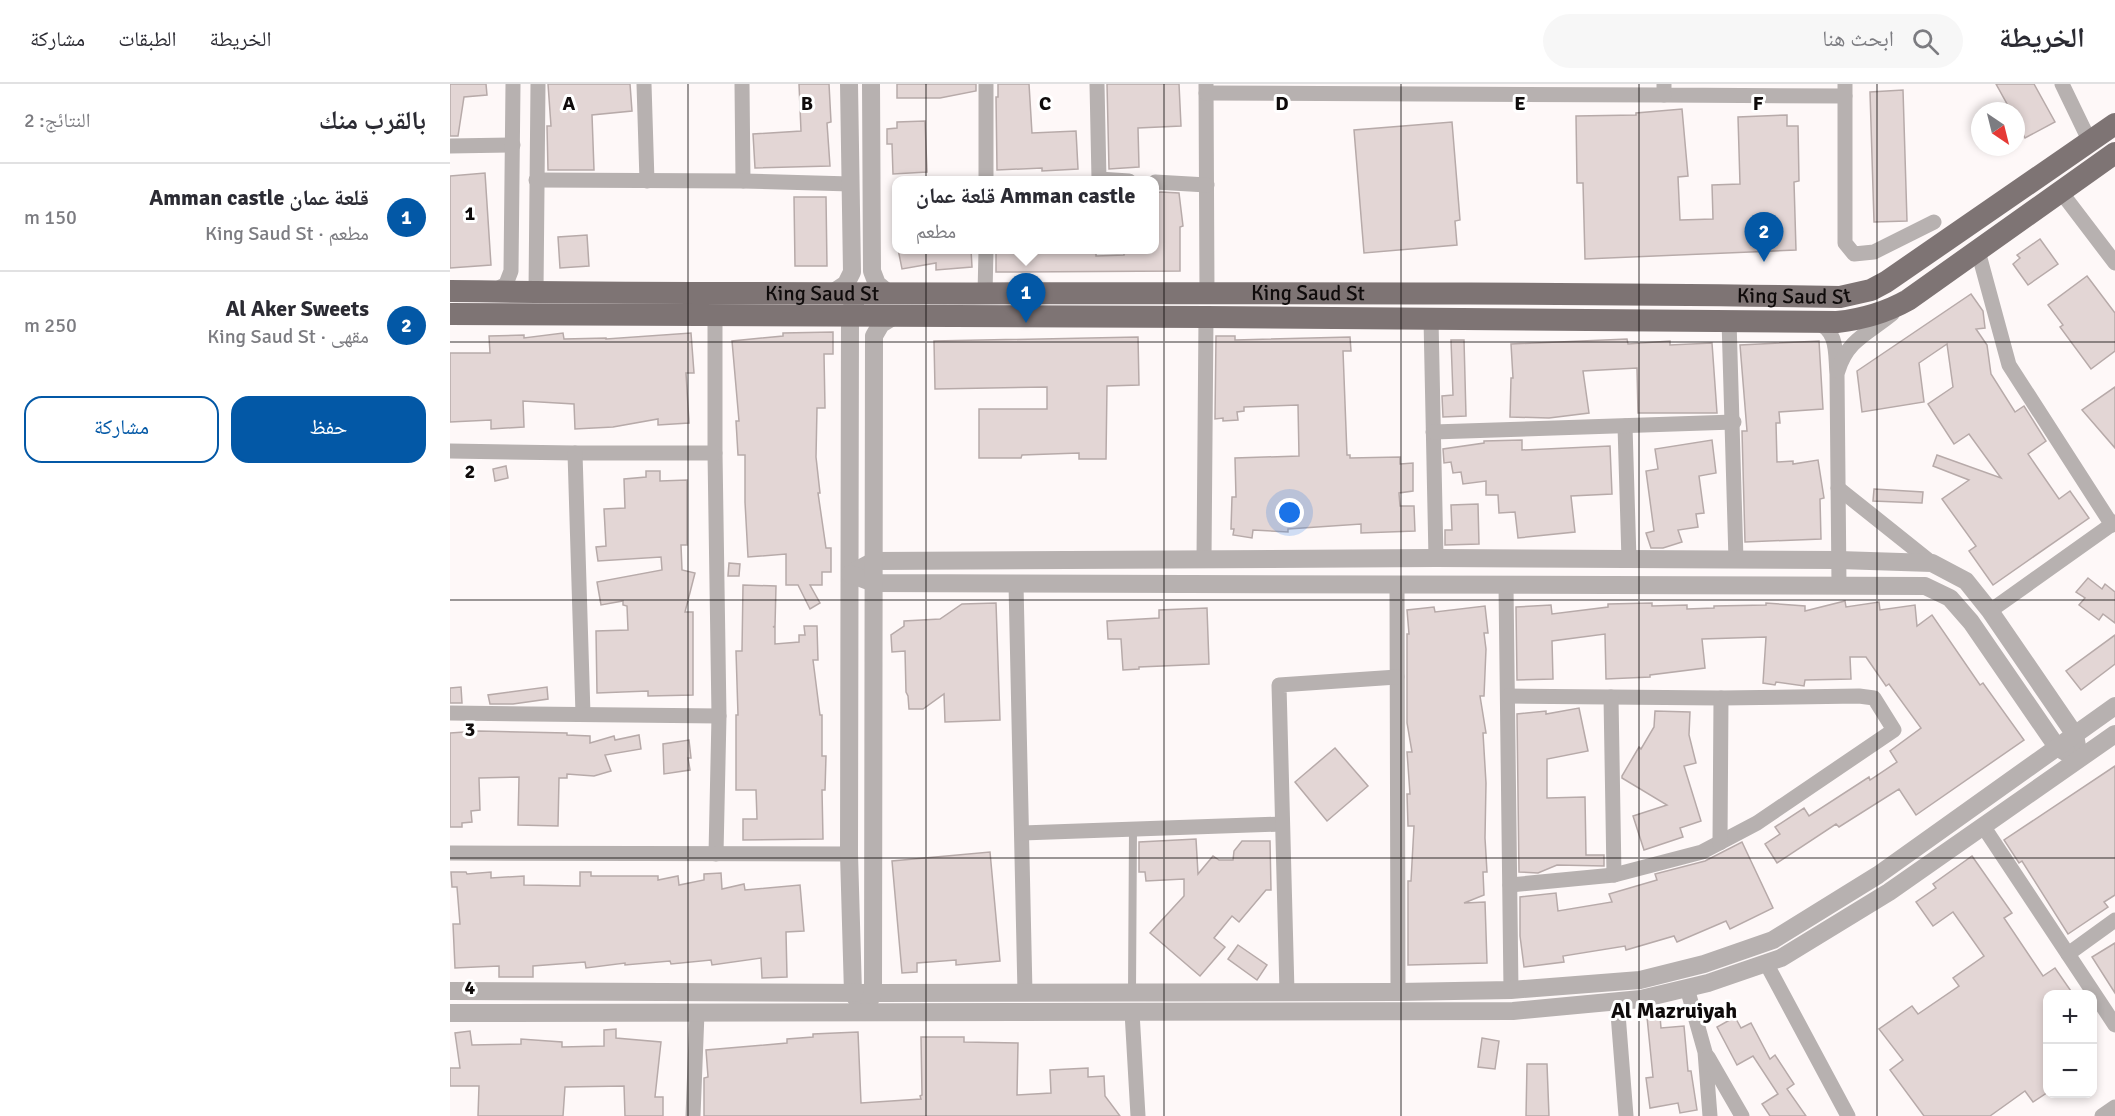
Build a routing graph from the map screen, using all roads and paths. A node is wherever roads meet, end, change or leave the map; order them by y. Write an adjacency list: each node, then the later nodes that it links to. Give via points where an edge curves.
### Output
1 (513, 84): 15 (street)
2 (538, 84): 20 (street)
3 (645, 84): 21 (street)
4 (742, 84): 22 (street)
5 (849, 84): 24 (street)
6 (871, 84): 29 (street)
7 (986, 84): 18 (street)
8 (1097, 84): 19 (street)
9 (2062, 84): 14 (street)
10 (1206, 88): 11 (street); 25 (street)
11 (1664, 89): 12 (street)
12 (1845, 90): 27 (street, via 1845,243 1854,254 1874,252)
13 (2115, 124): 14 (main road, King Saud St)
14 (2090, 142): 38 (main road, King Saud St, via 1886,282 1856,295)
15 (513, 145): 16 (street); 34 (street, via 511,271 506,284)
16 (450, 146)
17 (2115, 153): 26 (main road, King Saud St)
18 (986, 176)
19 (1099, 176)
20 (536, 180): 21 (street); 35 (street)
21 (647, 181): 22 (street)
22 (743, 181): 24 (street)
23 (1159, 182): 25 (street)
24 (851, 184): 28 (street)
25 (1207, 185): 41 (street)
26 (2061, 192): 30 (main road, King Saud St); 32 (street)
27 (1934, 222)
28 (852, 236): 29 (street); 36 (street, via 850,279)
29 (872, 238): 37 (street, via 874,278)
30 (1978, 251): 42 (main road, King Saud St); 61 (street, via 2009,365)
31 (986, 254): 40 (street)
32 (2115, 263)
33 (450, 291): 34 (main road, King Saud St)
34 (490, 291): 35 (main road, King Saud St)
35 (536, 292): 36 (main road, King Saud St); 43 (main road, via 533,302 524,306)
36 (834, 292): 37 (main road, King Saud St)
37 (888, 293): 39 (main road, King Saud St)
38 (1593, 293): 41 (main road, King Saud St); 50 (main road, via 1601,297 1602,303 1594,309 1517,310)
39 (963, 294): 40 (main road, King Saud St); 46 (street, via 925,303 858,304 851,309)
40 (986, 294): 41 (main road, King Saud St)
41 (1207, 294)
42 (1908, 300): 52 (main road, King Saud St, via 1859,320); 53 (street, via 1851,345)
43 (450, 307)
44 (450, 314): 45 (main road, King Saud St)
45 (715, 315): 46 (main road, King Saud St); 59 (street)
46 (850, 316): 47 (main road, King Saud St); 69 (street)
47 (894, 316): 48 (main road, King Saud St); 67 (street, via 881,324 874,336)
48 (1206, 317): 49 (main road, King Saud St); 63 (street)
49 (1431, 319): 50 (main road, King Saud St); 56 (street)
50 (1472, 319): 51 (main road, King Saud St)
51 (1729, 320): 52 (main road, King Saud St); 54 (street)
52 (1814, 322): 53 (street, via 1832,334)
53 (1837, 374): 60 (street)
54 (1734, 422): 55 (street); 65 (street)
55 (1625, 426): 56 (street); 64 (street)
56 (1433, 432): 62 (street)
57 (450, 451): 58 (street)
58 (575, 453): 59 (street); 82 (street)
59 (715, 453): 83 (street)
60 (1838, 488): 66 (street); 68 (street)
61 (2114, 523): 75 (street)
62 (1436, 558): 63 (street); 64 (street)
63 (1204, 559): 67 (street)
64 (1629, 560): 65 (street)
65 (1736, 560): 66 (street)
66 (1839, 560): 68 (street); 73 (street)
67 (874, 561): 69 (street); 70 (street)
68 (1932, 563): 75 (street, via 1966,581)
69 (850, 574): 70 (street); 95 (street)
70 (874, 583): 71 (street); 107 (street)
71 (1016, 584): 72 (street); 91 (street)
72 (1397, 585): 74 (street); 76 (street)
73 (1839, 585): 74 (street); 86 (street, via 1924,586 1950,598 1971,622)
74 (1506, 586): 77 (street)
75 (1990, 611): 85 (street)
76 (1397, 677): 88 (street, via 1279,685); 105 (street)
77 (1508, 696): 78 (street); 97 (street)
78 (1611, 697): 79 (street); 96 (street)
79 (1721, 698): 92 (street); 92 (street, via 1874,698 1894,730)
80 (2115, 706): 85 (street)
81 (450, 713): 82 (street)
82 (583, 714): 83 (street)
83 (719, 716): 94 (street)
84 (2115, 734): 87 (street)
85 (2075, 735): 86 (street); 87 (street)
86 (2057, 747): 87 (street); 102 (street, via 1878,875 1773,940 1704,964 1640,980)
87 (2079, 759): 89 (street)
88 (1282, 824): 90 (street); 104 (street)
89 (1983, 826): 99 (street); 100 (street, via 1889,892 1781,958)
90 (1133, 829): 91 (street); 109 (lane)
91 (1022, 833): 108 (street)
92 (1720, 843): 96 (street, via 1702,852)
93 (450, 853): 94 (street)
94 (716, 854): 95 (street)
95 (849, 854): 106 (street)
96 (1614, 875): 97 (street)
97 (1510, 885): 102 (street)
98 (2115, 920): 99 (street)
99 (2068, 954): 115 (street)
100 (1766, 963): 101 (street); 123 (street)
101 (1687, 988): 110 (street); 116 (street)
102 (1511, 990): 105 (street)
103 (450, 991): 106 (street)
104 (1287, 992): 105 (street); 109 (street)
105 (1398, 992)
106 (853, 993): 107 (street); 112 (street)
107 (873, 993): 108 (street); 112 (street)
108 (1025, 993): 109 (street)
109 (1132, 993)
110 (1617, 1001): 113 (street, via 1513,1011); 120 (street)
111 (697, 1012): 112 (street); 114 (street); 118 (street)
112 (864, 1012): 113 (street)
113 (1132, 1012): 119 (street)
114 (450, 1013)
115 (2115, 1025)
116 (1705, 1052): 121 (street); 122 (street)
117 (2115, 1107): 124 (street)
118 (693, 1116)
119 (1138, 1116)
120 (1626, 1116)
121 (1710, 1116)
122 (1742, 1116)
123 (1848, 1116)
124 (2102, 1116)

